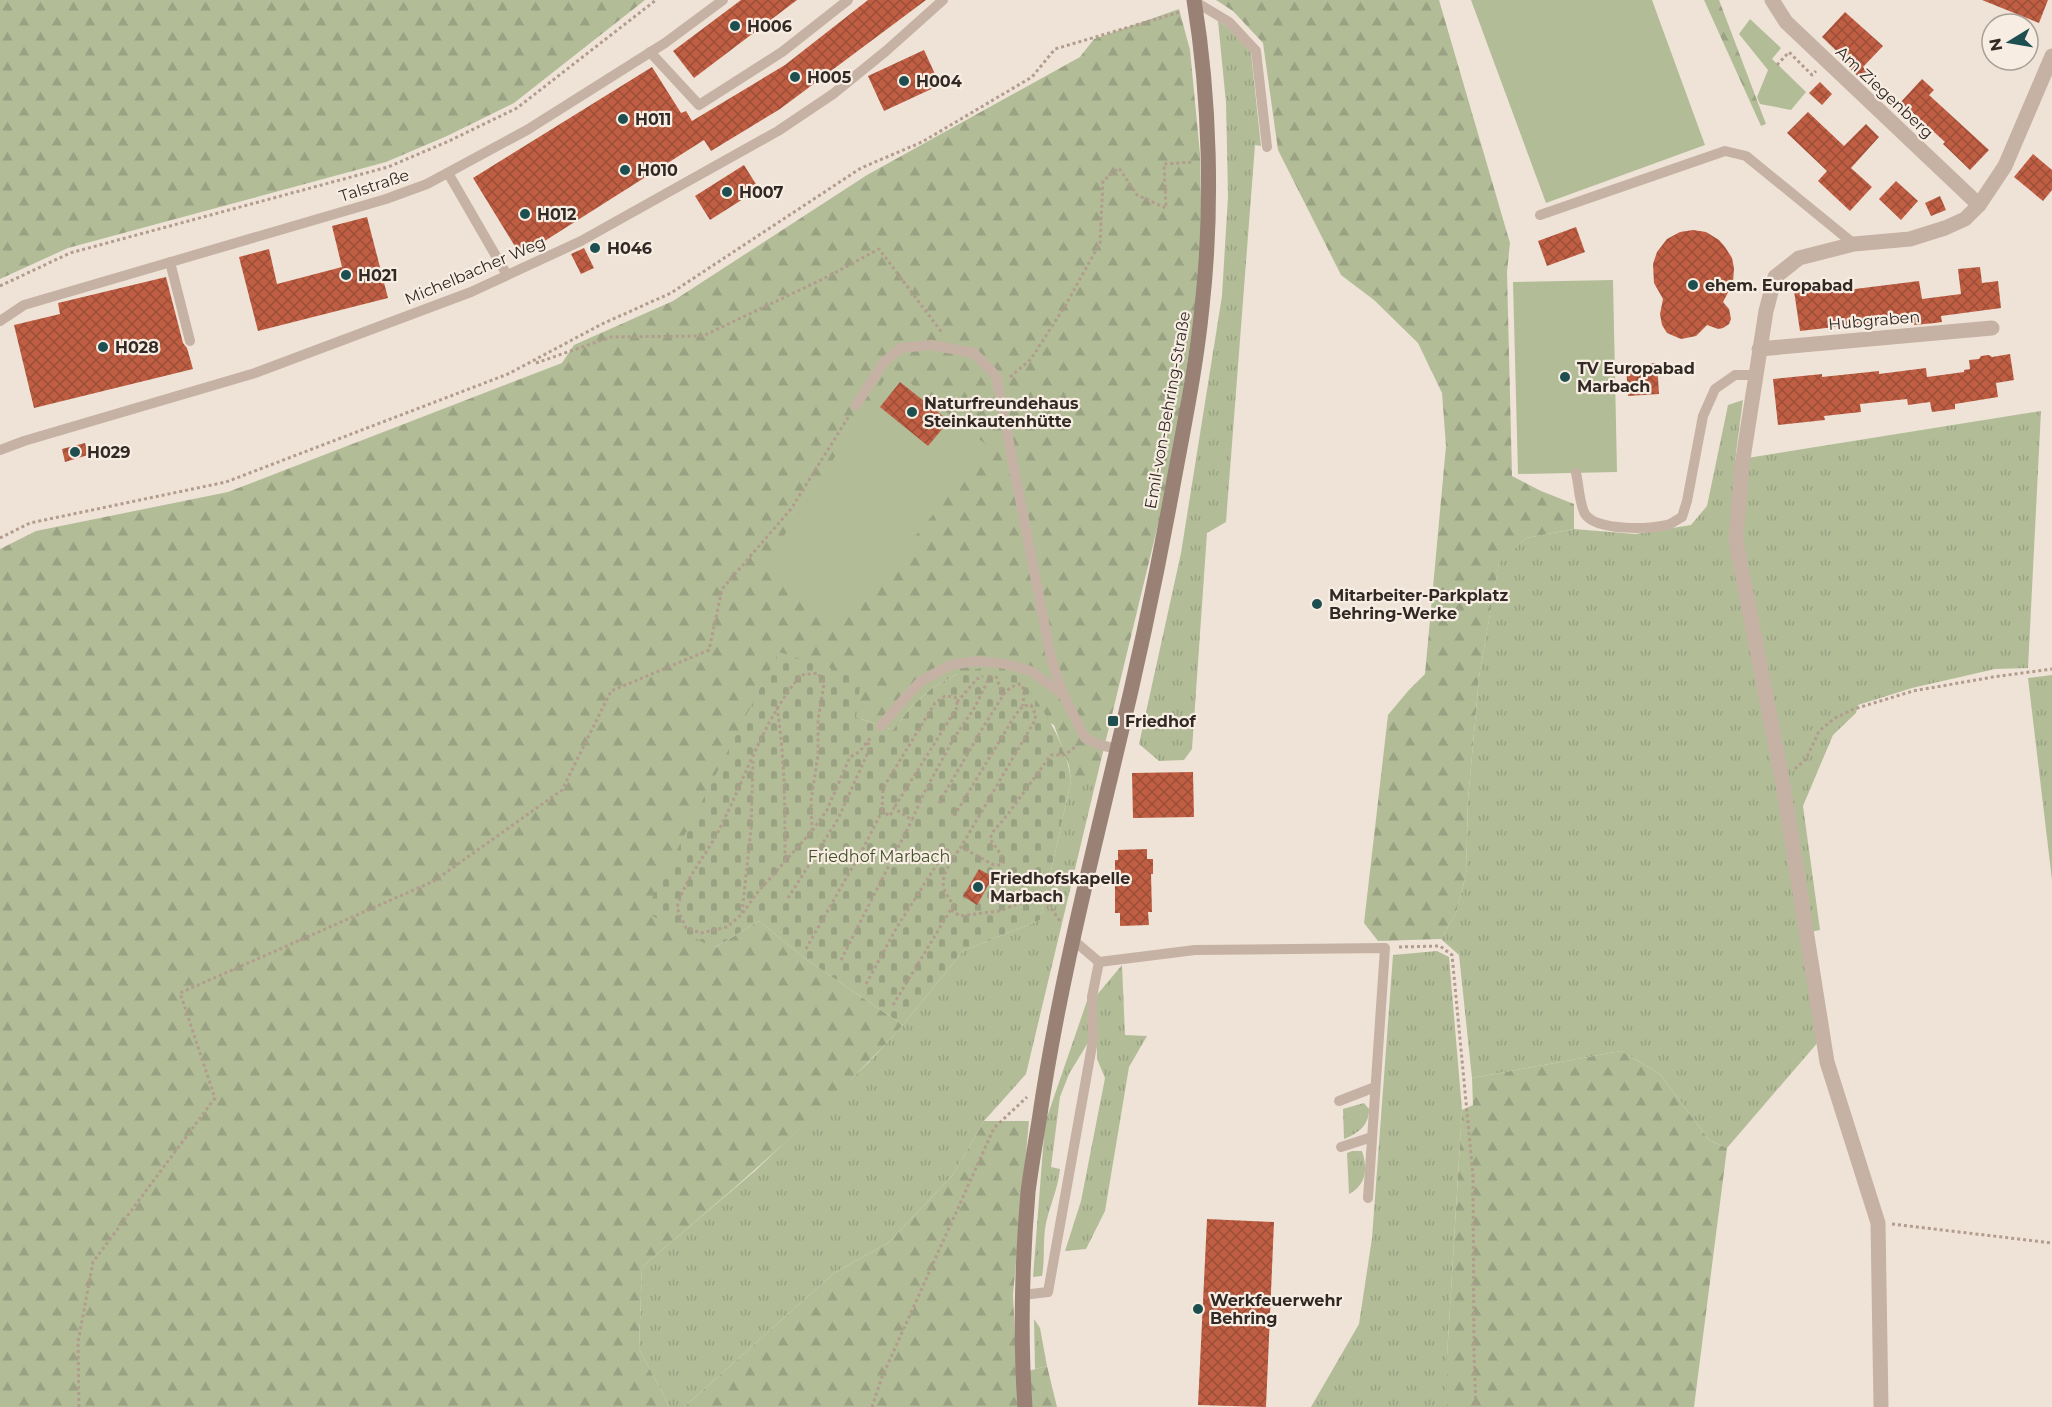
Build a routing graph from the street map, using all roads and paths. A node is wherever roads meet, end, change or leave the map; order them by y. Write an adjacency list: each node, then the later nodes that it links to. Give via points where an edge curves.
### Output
1 (656, 0): 19 (path, via 517,108 449,141 388,167 70,253)
2 (723, 0): 7 (lane, Talstraße)
3 (848, 0): 7 (lane, via 782,52 699,105)
4 (943, 0): 18 (lane, Michelbacher Weg, via 833,94 778,131 581,241)
5 (1772, 0): 14 (street, Am Ziegenberg, via 1786,22)
6 (1195, 3): 11 (lane, via 1229,22 1256,51); 12 (main road, Emil-von-Behring-Straße); 25 (path, via 1055,49 1032,77 922,142 861,168 671,293 602,324)
7 (650, 52): 13 (lane, Talstraße, via 528,130)
8 (2052, 56): 14 (street, via 2005,166)
9 (1777, 65): 10 (path, via 1789,52)
10 (1812, 75)
11 (1267, 147)
12 (1208, 162): 27 (path, via 1164,164 1166,208 1137,195 1119,168 1103,181 1100,243 1030,358); 42 (main road, Emil-von-Behring-Straße, via 1203,303 1196,362 1162,546)
13 (448, 173): 17 (lane, Talstraße, via 386,199); 18 (lane)
14 (1980, 205): 16 (street, via 1965,219 1910,239)
15 (1540, 215): 16 (lane, via 1725,151 1746,156)
16 (1854, 244): 24 (street, via 1799,258 1775,277)
17 (170, 262): 20 (lane, Talstraße, via 24,305); 22 (lane)
18 (507, 275): 29 (lane, Michelbacher Weg, via 255,373)
19 (0, 286)
20 (0, 321)
21 (1992, 328): 24 (street, Hubgraben)
22 (190, 341)
23 (953, 348): 25 (path, via 879,249 702,336 611,337); 27 (lane, via 974,352 996,376); 28 (lane, via 901,348 884,362)
24 (1759, 349): 26 (street)
25 (526, 366): 31 (path, via 226,482 30,524)
26 (1756, 375): 30 (lane, via 1735,375 1715,389 1703,416 1682,517 1668,524 1625,528 1598,525 1584,512); 44 (street, via 1742,465 1736,541)
27 (998, 387): 35 (lane, via 1051,658)
28 (856, 405): 73 (path, via 791,508 722,589 709,650 611,691 562,790 434,881 180,993 215,1098 93,1262 78,1342)
29 (0, 450)
30 (1576, 473)
31 (0, 538)
32 (2052, 669): 44 (path, via 1913,691 1854,709 1819,731 1806,759)
33 (987, 680): 34 (path, via 996,675); 36 (path, via 986,676 977,679); 49 (path)
34 (1004, 694): 37 (path, via 1011,687 1022,685); 45 (path)
35 (1063, 694): 39 (lane, via 1031,671 1006,664 977,661 950,665 921,681); 40 (lane)
36 (957, 702): 46 (path); 47 (path, via 952,695 935,703 883,788)
37 (1023, 706): 48 (path); 51 (path, via 1031,705 1036,715 1034,722)
38 (777, 707): 43 (path); 50 (path, via 801,675 818,673 824,684 811,801); 53 (path, via 785,788)
39 (881, 726): 41 (path)
40 (1085, 738): 42 (lane); 51 (path, via 1065,755 1051,755 993,832 990,839 1002,856 1002,865 994,865)
41 (868, 740): 50 (path, via 850,757 827,810); 54 (path, via 870,750 838,819)
42 (1118, 749): 57 (main road, Emil-von-Behring-Straße)
43 (753, 758): 56 (path); 56 (path, via 677,908 686,928 701,933 727,927)
44 (1782, 779): 70 (street, via 1827,1062)
45 (939, 803)
46 (894, 808): 47 (path, via 890,816); 49 (path)
47 (882, 811): 59 (path)
48 (954, 816)
49 (912, 820): 60 (path)
50 (813, 831): 53 (path)
51 (961, 848): 52 (path)
52 (951, 862): 55 (path, via 943,886 952,902); 62 (path, via 951,854 946,850)
53 (785, 863): 56 (path)
54 (788, 898)
55 (951, 910): 57 (path, via 960,916 972,915 1023,902 1046,901); 63 (path)
56 (742, 914)
57 (1072, 939): 61 (lane); 64 (main road, Emil-von-Behring-Straße)
58 (1385, 948): 61 (lane, via 1195,950); 65 (lane); 76 (path, via 1440,946 1452,955 1473,1175)
59 (806, 949)
60 (841, 960)
61 (1099, 962): 72 (lane, via 1092,997 1093,1040 1048,1292)
62 (866, 984)
63 (893, 1005)
64 (1045, 1081): 72 (main road, Emil-von-Behring-Straße, via 1028,1191); 74 (path, via 994,1128)
65 (1375, 1087): 66 (lane); 67 (lane)
66 (1339, 1101)
67 (1372, 1137): 68 (lane); 69 (lane)
68 (1341, 1147)
69 (1368, 1198)
70 (1878, 1223): 71 (path); 77 (street)
71 (2052, 1243)
72 (1023, 1295): 75 (main road, Emil-von-Behring-Straße)
73 (79, 1407)
74 (872, 1407)
75 (1025, 1407)
76 (1476, 1407)
77 (1881, 1407)

